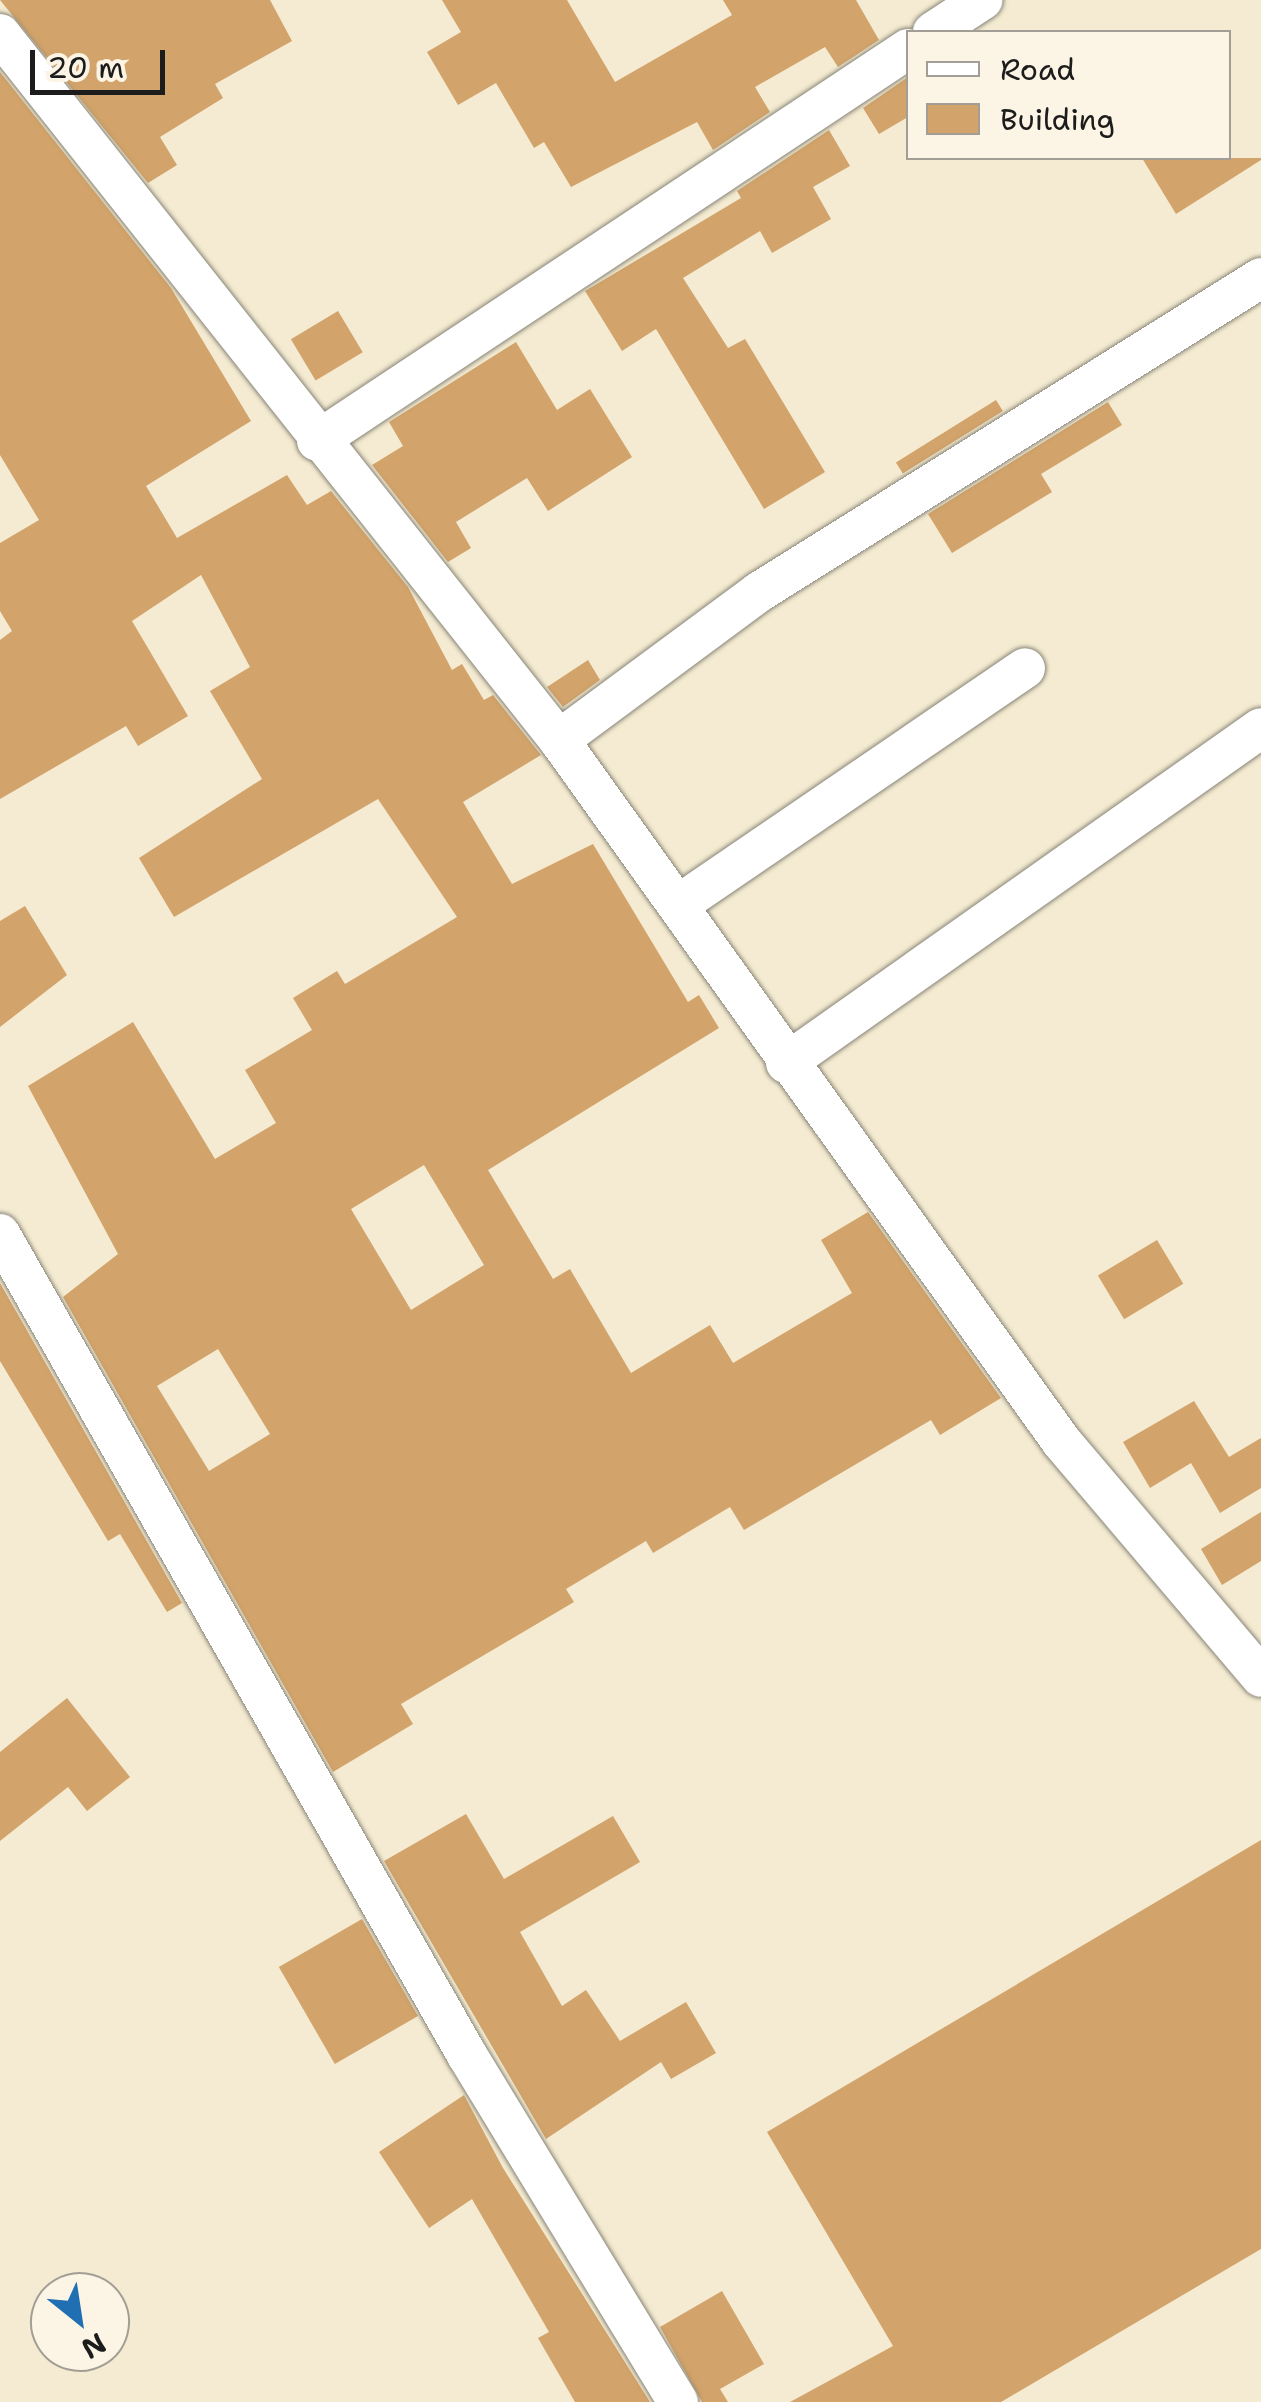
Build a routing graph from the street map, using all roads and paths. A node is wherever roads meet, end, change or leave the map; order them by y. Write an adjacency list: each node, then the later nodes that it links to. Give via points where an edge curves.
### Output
1 (982, 0): 2 (street)
2 (937, 30)
3 (0, 34): 6 (street)
4 (906, 50): 6 (street)
5 (1261, 278): 9 (street, via 759,592)
6 (318, 440): 9 (street)
7 (1025, 668): 10 (street)
8 (1261, 728): 11 (street)
9 (558, 740): 10 (street)
10 (678, 905): 11 (street)
11 (786, 1064): 13 (street, via 1061,1441)
12 (0, 1234): 14 (street, via 467,2055)
13 (1261, 1677)
14 (678, 2402)

